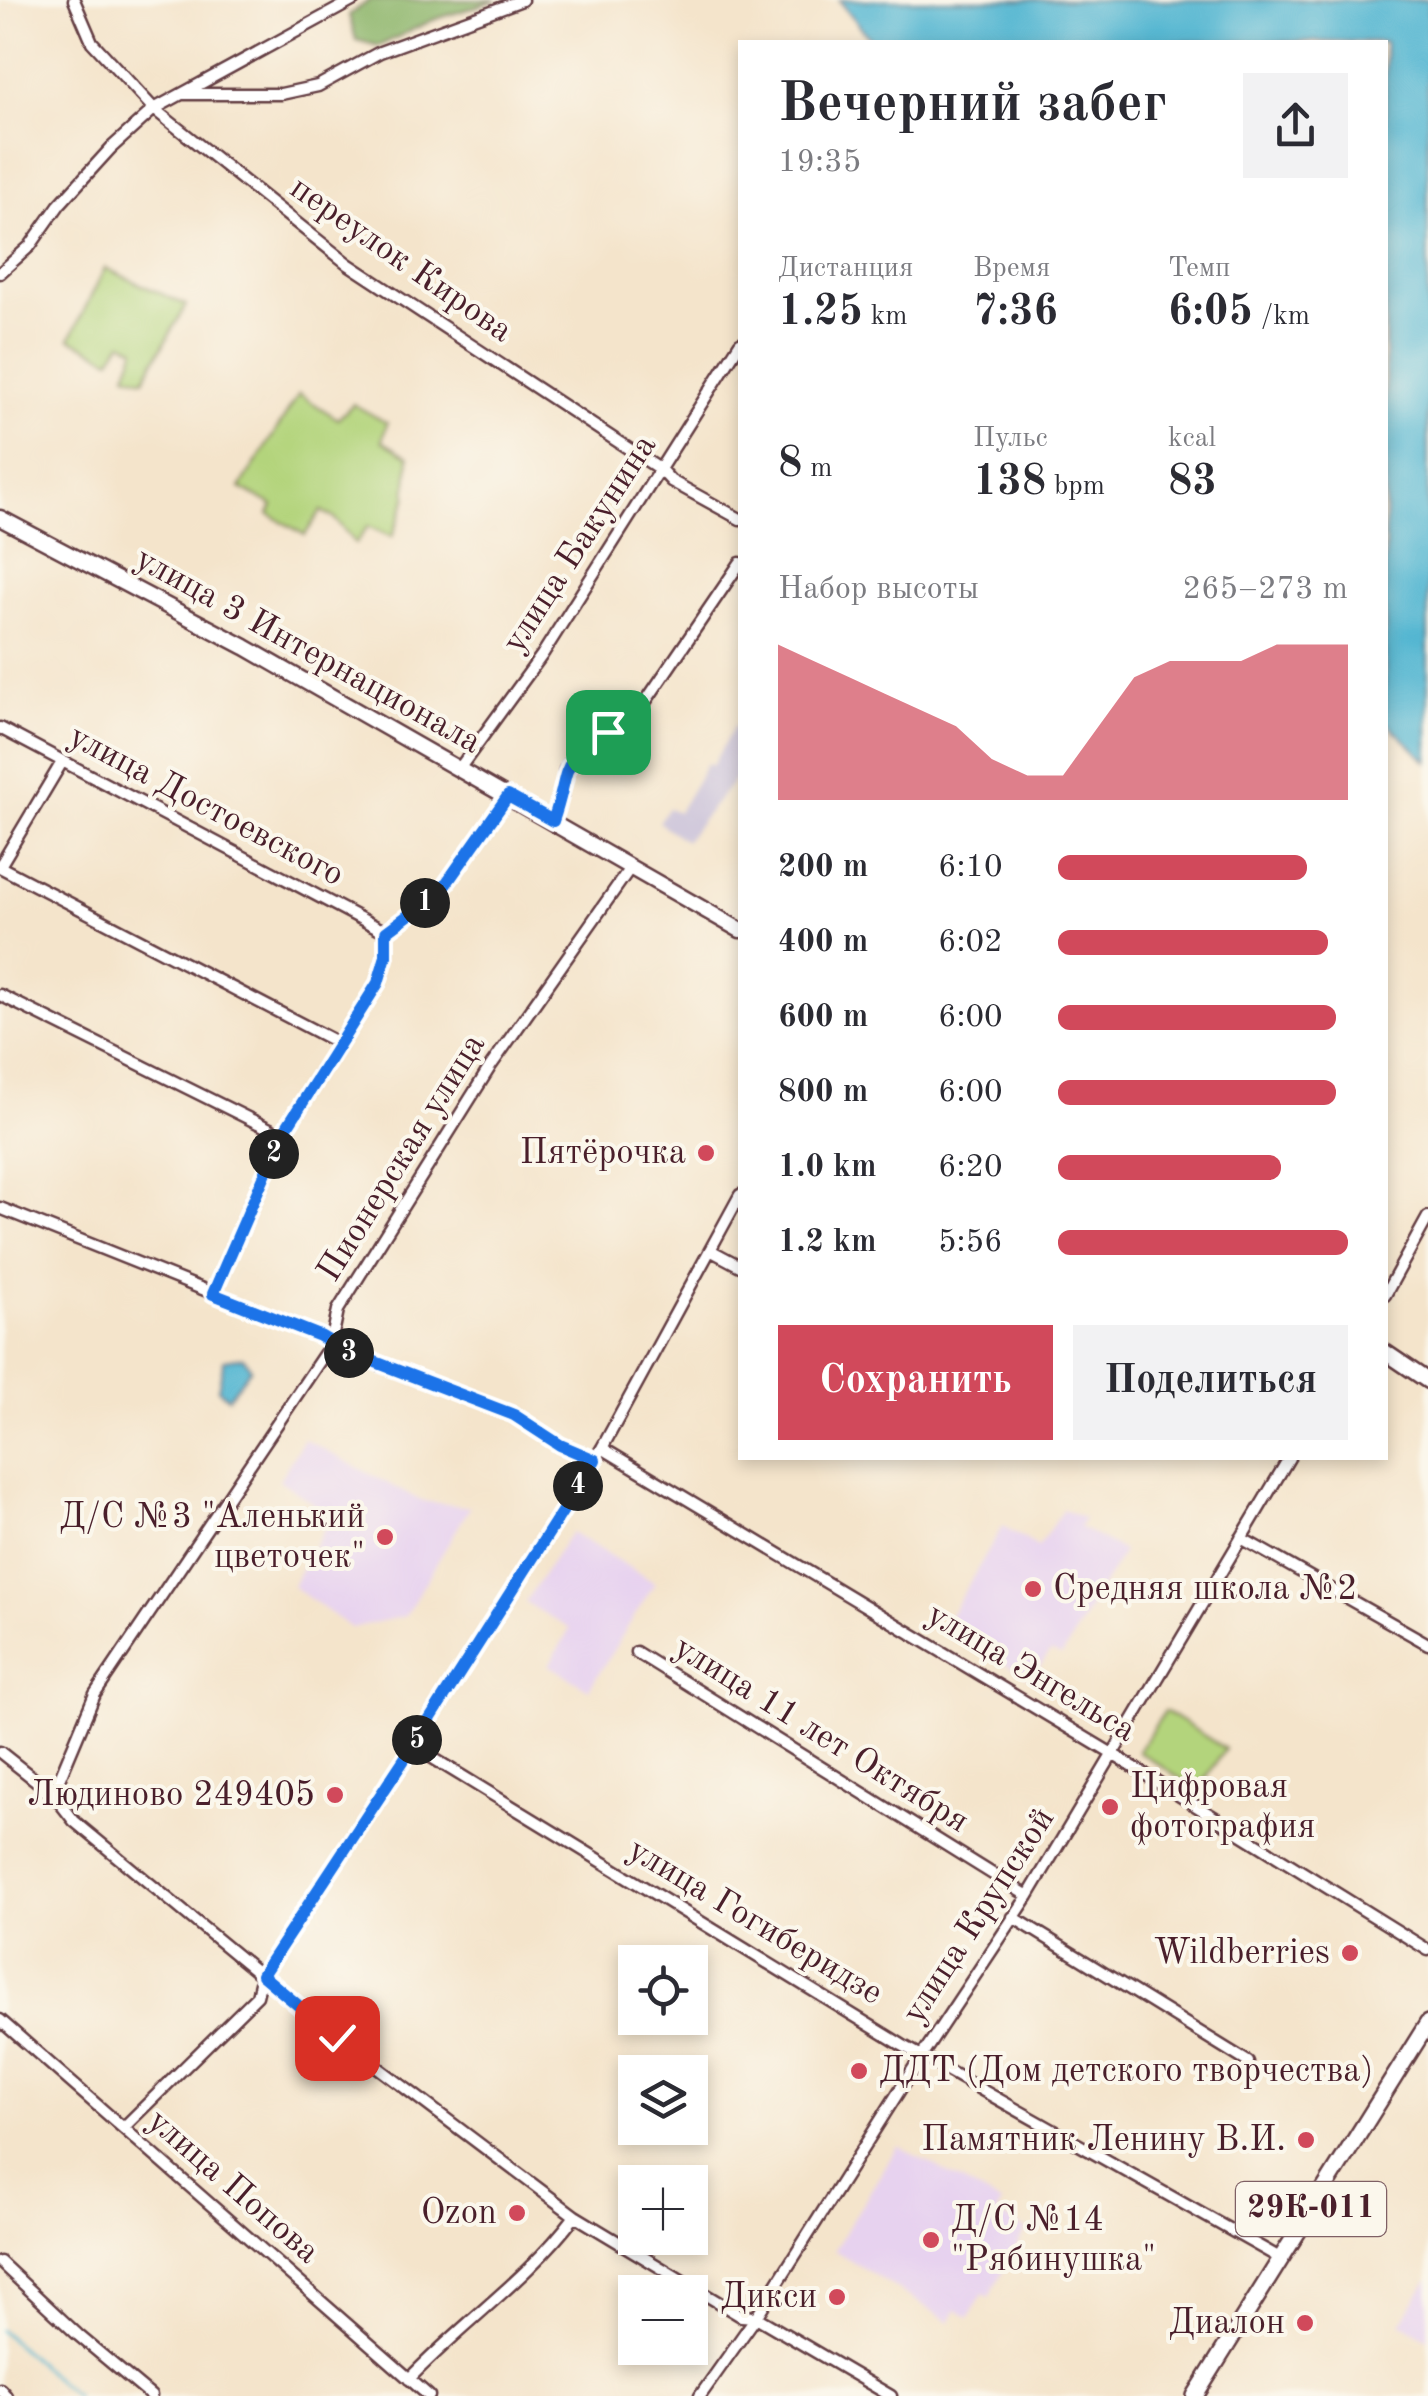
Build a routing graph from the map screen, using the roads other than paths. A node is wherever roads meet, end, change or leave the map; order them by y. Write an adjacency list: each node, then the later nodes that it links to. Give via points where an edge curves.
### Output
1 (74, 0): 5 (street, переулок Кирова, via 92,42)
2 (354, 0): 4 (street)
3 (522, 0): 4 (street, via 380,52 318,86 281,94)
4 (180, 94): 5 (street)
5 (154, 108): 6 (street); 8 (street, переулок Кирова, via 348,264)
6 (0, 273)
7 (738, 346): 8 (street, улица Бакунина)
8 (661, 470): 10 (street, переулок Кирова); 14 (street, улица Бакунина, via 542,655)
9 (0, 518): 14 (street, улица 3 Интернационала)
10 (738, 518)
11 (738, 566): 16 (street, via 646,701 575,753)
12 (0, 728): 13 (street, улица Достоевского)
13 (62, 762): 17 (street); 20 (street, улица Достоевского)
14 (458, 769): 15 (street, улица 3 Интернационала)
15 (508, 796): 16 (street, улица 3 Интернационала); 20 (street, via 441,891)
16 (553, 821): 18 (street, улица 3 Интернационала)
17 (0, 867): 22 (street)
18 (630, 868): 19 (street, улица 3 Интернационала); 31 (street, Пионерская улица, via 439,1148 338,1310)
19 (738, 929)
20 (386, 932): 22 (street, via 378,983)
21 (0, 995): 23 (street)
22 (338, 1042): 23 (street)
23 (282, 1135): 30 (street)
24 (738, 1199): 27 (street)
25 (0, 1208): 30 (street)
26 (1428, 1217): 29 (street)
27 (710, 1250): 28 (street); 34 (street)
28 (738, 1265)
29 (1388, 1289)
30 (213, 1294): 31 (street)
31 (331, 1344): 35 (street, via 514,1415); 43 (street, Пионерская улица, via 94,1694)
32 (1388, 1354): 33 (street)
33 (1428, 1382)
34 (602, 1448): 35 (street); 42 (street, улица Энгельса)
35 (595, 1460): 40 (street)
36 (1288, 1460): 37 (street, улица Крупской)
37 (1240, 1538): 38 (street); 42 (street, улица Крупской)
38 (1428, 1644)
39 (636, 1652): 44 (street, улица 11 лет Октября)
40 (413, 1746): 47 (street); 50 (street, улица Гогиберидзе)
41 (0, 1752): 43 (street)
42 (1114, 1755): 44 (street, улица Крупской); 46 (street, улица Энгельса)
43 (53, 1794): 47 (street, via 74,1821)
44 (1028, 1896): 45 (street, улица Крупской)
45 (1013, 1918): 50 (street, улица Крупской); 51 (street)
46 (1428, 1950)
47 (262, 1975): 52 (street, via 258,1996); 53 (street)
48 (0, 2020): 52 (street, улица Попова)
49 (1428, 2023): 54 (main road, 29К-011)
50 (922, 2056): 54 (street, улица Гогиберидзе); 56 (street, улица Крупской)
51 (1248, 2062)
52 (124, 2127): 57 (street, улица Попова)
53 (574, 2216): 56 (street, via 741,2316); 57 (street, via 540,2258)
54 (1280, 2258): 64 (main road, 29К-011)
55 (0, 2262): 60 (street)
56 (756, 2317): 62 (street, улица Крупской); 63 (street)
57 (409, 2379): 61 (street, улица Попова)
58 (0, 2389): 59 (street)
59 (6, 2396)
60 (151, 2396)
61 (429, 2396)
62 (700, 2396)
63 (891, 2396)
64 (1195, 2396)

